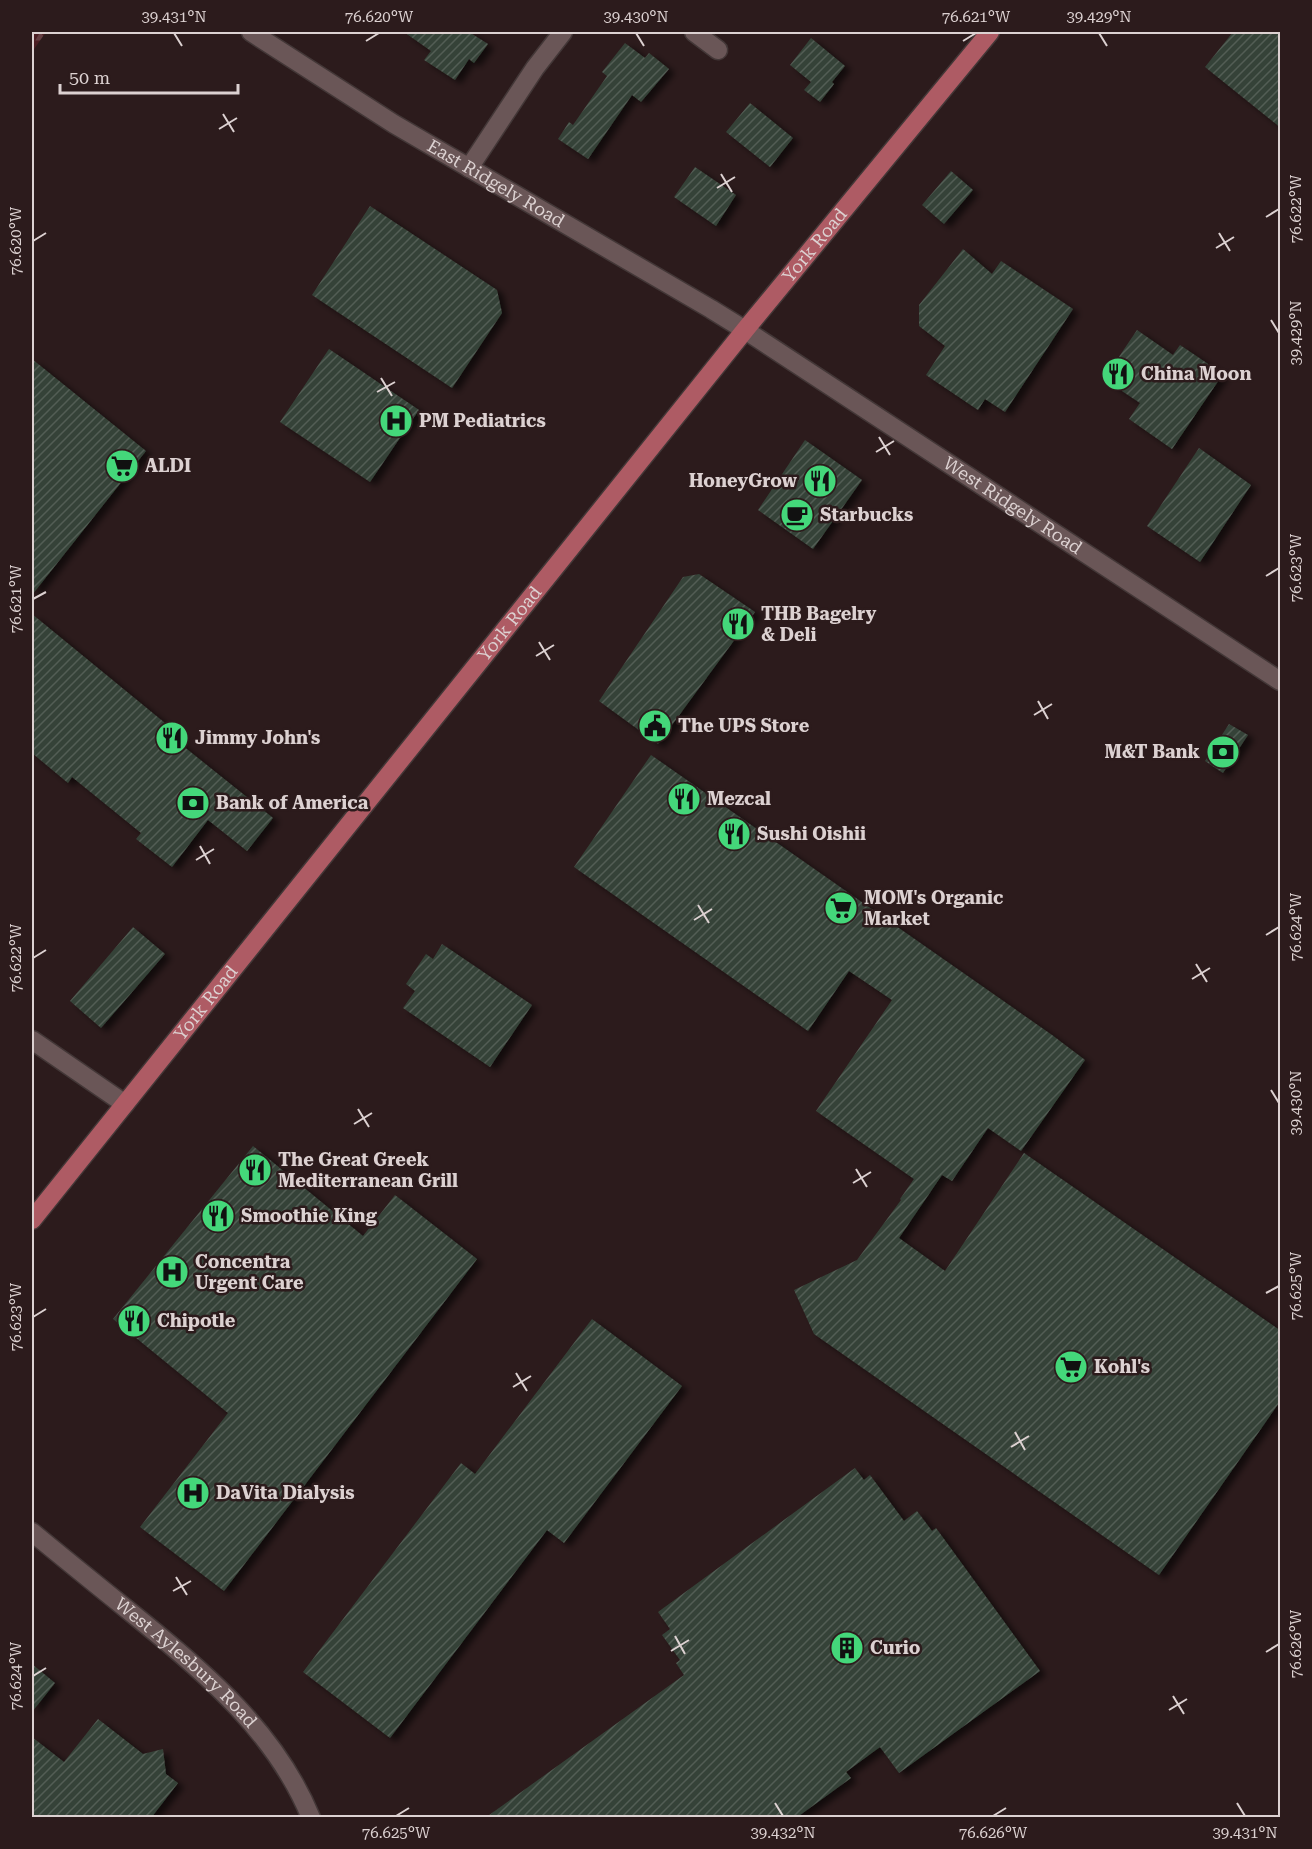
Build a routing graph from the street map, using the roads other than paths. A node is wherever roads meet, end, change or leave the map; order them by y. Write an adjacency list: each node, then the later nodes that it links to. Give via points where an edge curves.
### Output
1 (251, 32): 6 (street, East Ridgely Road)
2 (563, 32): 6 (street)
3 (694, 32): 5 (street)
4 (990, 32): 7 (main road, York Road)
5 (718, 50)
6 (469, 168): 7 (street, East Ridgely Road)
7 (745, 330): 8 (street, West Ridgely Road); 10 (main road, York Road)
8 (1281, 681)
9 (32, 1040): 10 (street)
10 (125, 1104): 11 (main road, York Road)
11 (32, 1220)
12 (32, 1532): 13 (street, West Aylesbury Road, via 187,1657 226,1694 287,1770)
13 (311, 1818)

